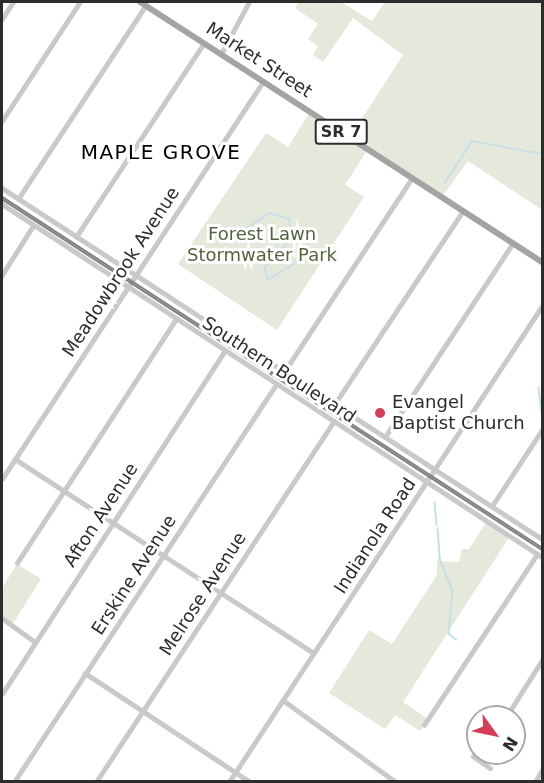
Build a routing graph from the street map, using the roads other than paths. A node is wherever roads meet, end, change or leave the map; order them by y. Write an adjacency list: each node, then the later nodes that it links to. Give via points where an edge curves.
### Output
1 (13, 2): 5 (street)
2 (80, 2): 9 (street)
3 (249, 2): 7 (street)
4 (143, 3): 6 (main road, Market Street / SR 7); 12 (street)
5 (2, 19)
6 (204, 43): 7 (main road, Market Street / SR 7); 16 (street)
7 (221, 54): 8 (main road, Market Street / SR 7)
8 (263, 81): 10 (main road, Market Street / SR 7); 19 (street, Meadowbrook Avenue)
9 (2, 122)
10 (412, 178): 14 (main road, Market Street / SR 7); 25 (street)
11 (2, 188): 12 (street, Southern Boulevard)
12 (18, 199): 16 (street, Southern Boulevard)
13 (2, 204): 15 (street, Southern Boulevard)
14 (463, 211): 17 (main road, Market Street / SR 7); 27 (street)
15 (33, 226): 20 (street); 21 (street, Southern Boulevard)
16 (76, 237): 19 (street, Southern Boulevard)
17 (513, 243): 18 (main road, Market Street / SR 7); 30 (street)
18 (543, 262)
19 (135, 275): 21 (street, Meadowbrook Avenue); 25 (street, Southern Boulevard)
20 (2, 276)
21 (127, 287): 23 (street, Southern Boulevard); 31 (street, Meadowbrook Avenue)
22 (543, 306): 32 (street, Indianola Road)
23 (176, 319): 24 (street, Southern Boulevard); 35 (street)
24 (225, 351): 26 (street, Southern Boulevard); 37 (street, Afton Avenue)
25 (284, 372): 27 (street, Southern Boulevard)
26 (276, 384): 28 (street, Southern Boulevard); 39 (street, Erskine Avenue)
27 (334, 405): 30 (street, Southern Boulevard)
28 (333, 422): 34 (street, Southern Boulevard); 42 (street, Melrose Avenue)
29 (543, 430): 36 (street)
30 (385, 437): 32 (street, Southern Boulevard)
31 (15, 459): 33 (street, Meadowbrook Avenue); 35 (street)
32 (435, 470): 34 (street, Indianola Road); 36 (street, Southern Boulevard)
33 (2, 479)
34 (427, 482): 40 (street, Southern Boulevard); 45 (street, Indianola Road)
35 (63, 490): 37 (street); 41 (street)
36 (492, 506): 38 (street, Southern Boulevard)
37 (112, 522): 39 (street); 44 (street, Afton Avenue)
38 (543, 539)
39 (164, 555): 42 (street); 47 (street, Erskine Avenue)
40 (540, 556): 52 (street)
41 (17, 563)
42 (221, 592): 45 (street); 51 (street, Melrose Avenue)
43 (2, 618): 44 (street)
44 (35, 642): 48 (street, Afton Avenue)
45 (314, 652): 49 (street, Indianola Road)
46 (543, 660): 50 (street)
47 (86, 673): 51 (street); 57 (street, Erskine Avenue)
48 (2, 693)
49 (283, 700): 56 (street, Indianola Road); 61 (street)
50 (514, 705)
51 (142, 711): 56 (street); 58 (street, Melrose Avenue)
52 (424, 725)
53 (486, 765): 54 (street)
54 (490, 768)
55 (543, 770): 62 (street)
56 (236, 771): 59 (street, Indianola Road); 60 (street)
57 (14, 782)
58 (96, 782)
59 (229, 782)
60 (250, 782)
61 (396, 782)
62 (535, 782)

